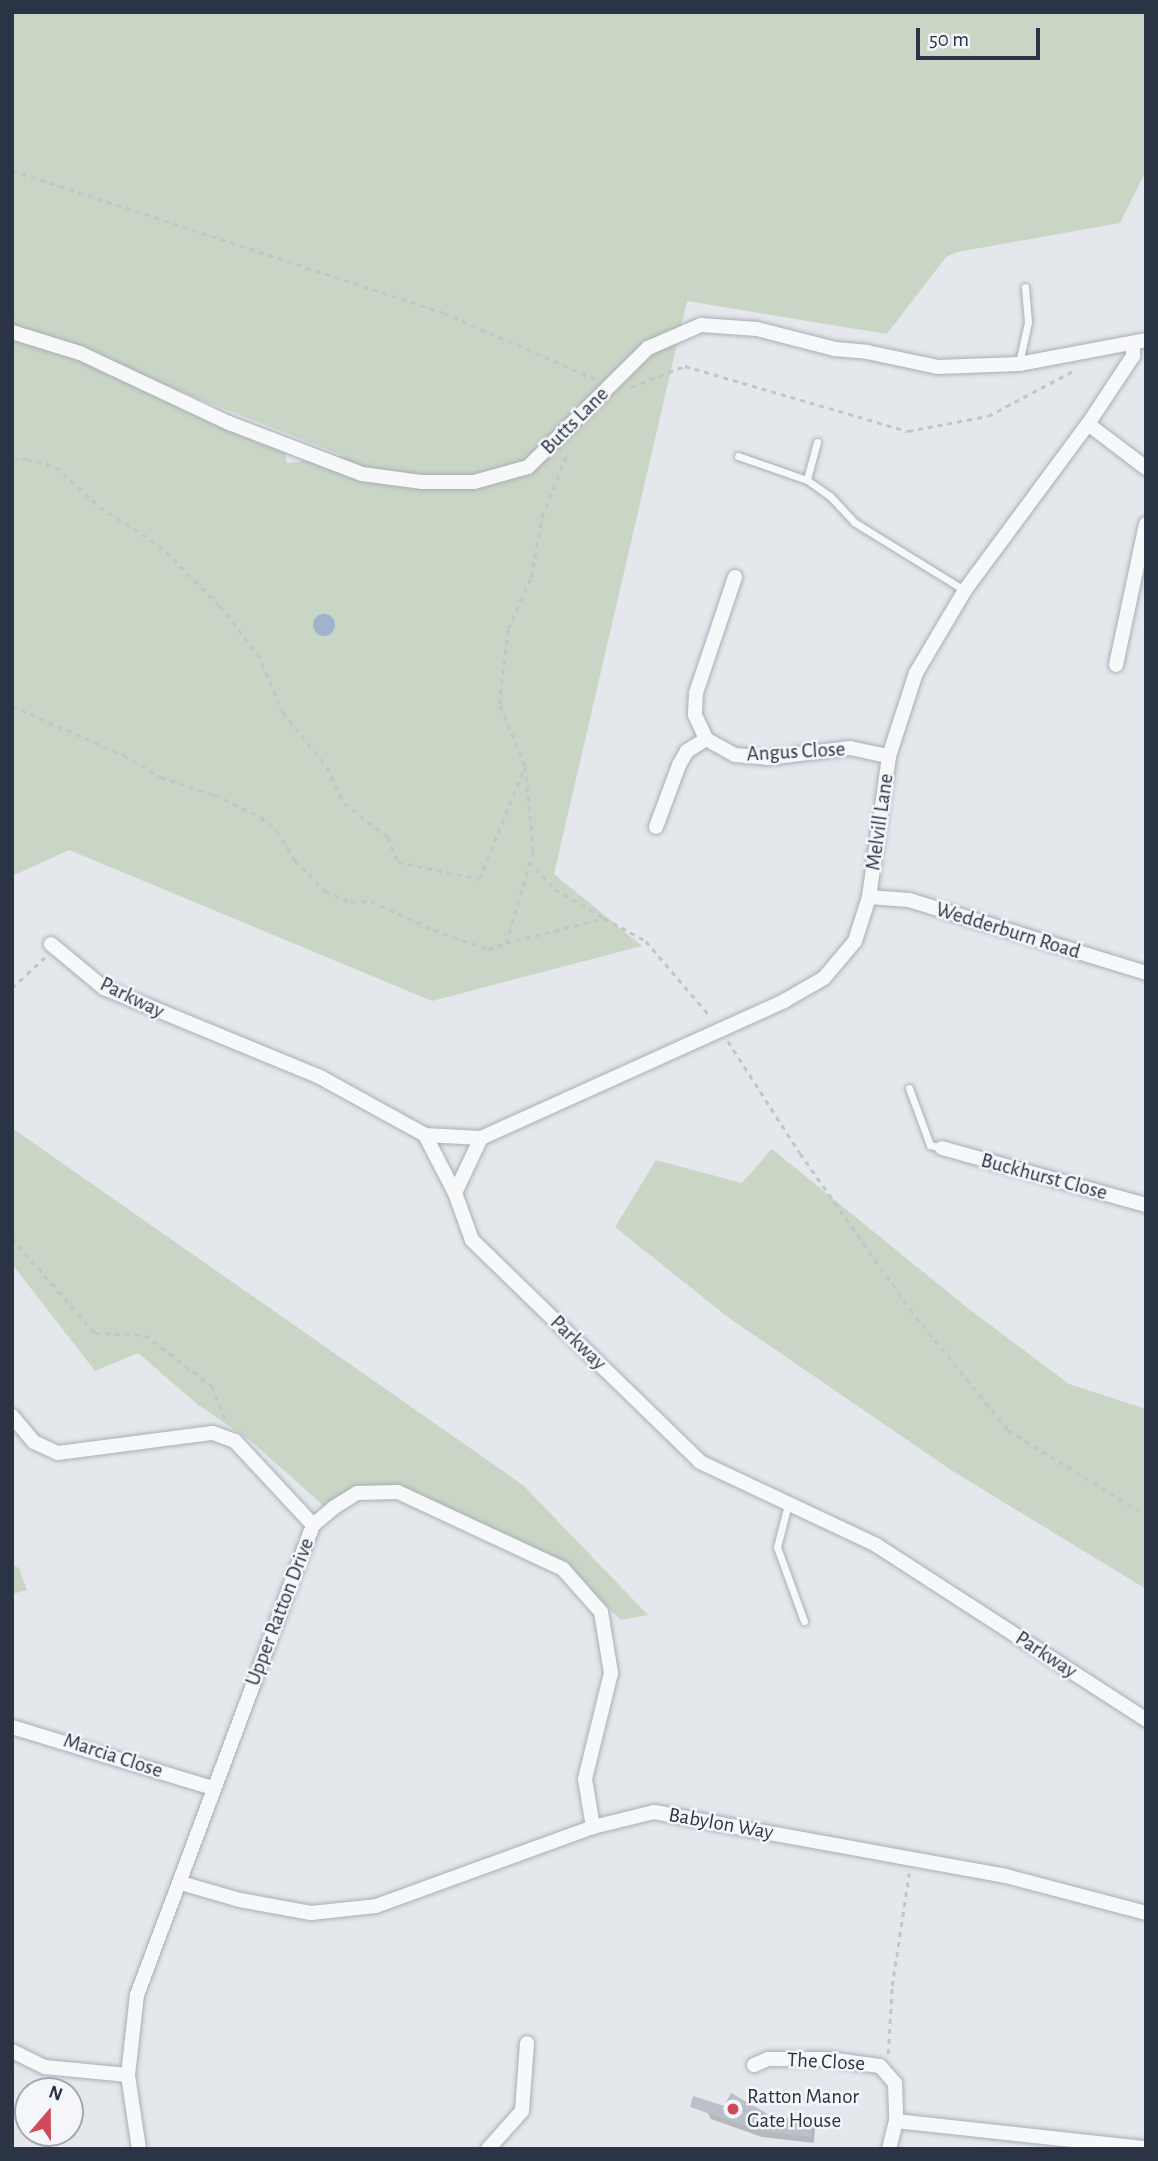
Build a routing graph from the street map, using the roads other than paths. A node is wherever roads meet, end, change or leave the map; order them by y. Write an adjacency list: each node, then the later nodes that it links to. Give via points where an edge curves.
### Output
1 (1025, 287): 4 (lane, via 1028,322)
2 (12, 332): 4 (street, Butts Lane, via 80,353 229,423 362,474 422,482 474,482 528,467 649,348 701,325 757,329 835,349 938,367)
3 (1139, 343): 4 (street, Butts Lane); 5 (street, Melvill Lane)
4 (1019, 364)
5 (1088, 424): 8 (street); 12 (street, Melvill Lane)
6 (817, 442): 9 (lane)
7 (738, 456): 9 (lane)
8 (1146, 468)
9 (807, 480): 12 (lane, via 854,522)
10 (1146, 524): 13 (street)
11 (735, 577): 14 (street, via 696,693 695,715)
12 (965, 590): 15 (street, Melvill Lane, via 916,673)
13 (1116, 664)
14 (706, 739): 15 (street, Angus Close, via 736,755 767,758 850,748); 16 (street, via 687,751 679,765)
15 (889, 756): 17 (street, Melvill Lane)
16 (656, 827)
17 (869, 897): 19 (street, Wedderburn Road, via 909,900); 22 (street, Melvill Lane, via 855,941 824,978 784,1001)
18 (52, 946): 21 (street, Parkway, via 104,988 320,1076)
19 (1146, 973)
20 (909, 1088): 23 (lane, via 930,1144)
21 (425, 1135): 22 (street); 24 (street, Parkway)
22 (481, 1138): 24 (street)
23 (942, 1148): 25 (street, Buckhurst Close)
24 (455, 1192): 27 (street, Parkway, via 472,1240 700,1462)
25 (1146, 1205)
26 (12, 1416): 28 (street, via 34,1441 58,1453 213,1433 235,1441)
27 (788, 1504): 29 (lane, via 777,1547); 30 (street, Parkway, via 876,1545)
28 (313, 1525): 32 (street, Upper Ratton Drive); 33 (street, Upper Ratton Drive, via 357,1493 398,1492 562,1569 601,1612 608,1639 611,1673 584,1779)
29 (804, 1621)
30 (1146, 1720)
31 (12, 1726): 32 (street, Marcia Close)
32 (213, 1788): 34 (street, Upper Ratton Drive)
33 (593, 1827): 34 (street, Babylon Way, via 376,1906 312,1913); 35 (street, Babylon Way, via 654,1812 1006,1876)
34 (181, 1883): 39 (street, Upper Ratton Drive, via 137,1996)
35 (1146, 1913)
36 (527, 2043): 43 (street, via 522,2111)
37 (12, 2051): 39 (street, via 45,2067)
38 (754, 2065): 40 (street, The Close, via 768,2059 828,2059 880,2066 895,2083)
39 (128, 2075): 42 (street, Upper Ratton Drive)
40 (897, 2121): 41 (street); 44 (street, The Close)
41 (1146, 2148)
42 (139, 2149)
43 (488, 2149)
44 (889, 2149)

